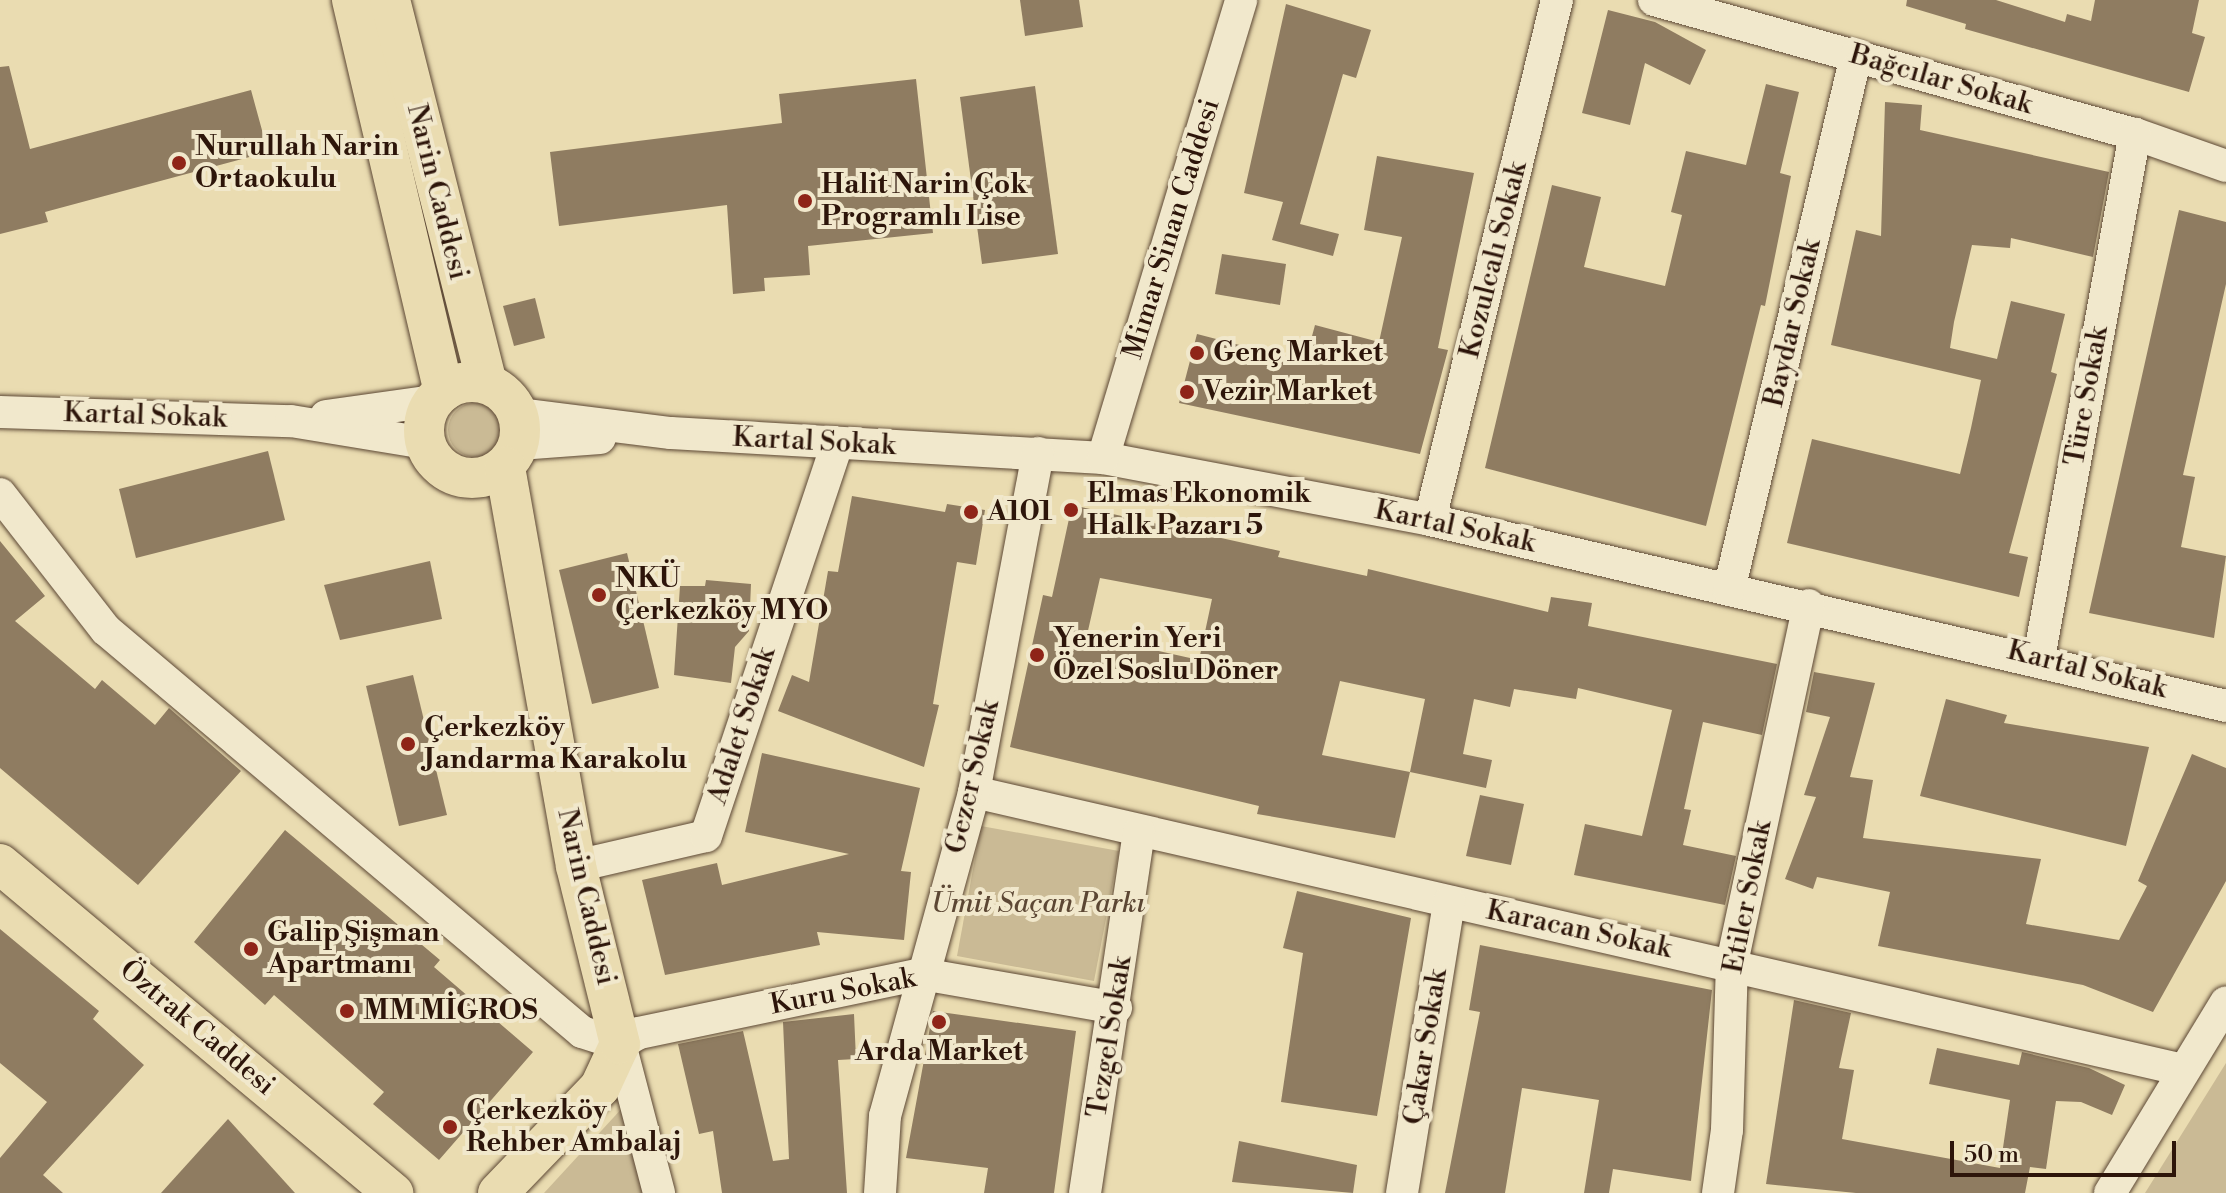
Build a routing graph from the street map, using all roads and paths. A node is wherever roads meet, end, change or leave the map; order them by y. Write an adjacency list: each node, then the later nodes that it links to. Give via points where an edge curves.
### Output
1 (352, 0): 10 (main road, Narin Caddesi)
2 (390, 0): 9 (main road, Narin Caddesi)
3 (1241, 0): 17 (street, Mimar Sinan Caddesi)
4 (1557, 0): 20 (street, Kozulcalı Sokak)
5 (1654, 0): 6 (street, Bağcılar Sokak)
6 (1856, 56): 7 (street, Bağcılar Sokak); 21 (street, Baydar Sokak)
7 (2135, 134): 8 (street, Bağcılar Sokak); 24 (street, Türe Sokak)
8 (2226, 166)
9 (487, 383): 10 (main road); 13 (main road)
10 (438, 396): 12 (street); 14 (main road)
11 (0, 412): 12 (street, Kartal Sokak)
12 (291, 421): 14 (street)
13 (514, 441): 15 (street, Kartal Sokak, via 671,433); 18 (main road); 22 (main road)
14 (425, 443): 18 (main road, via 441,467)
15 (837, 444): 16 (street, Kartal Sokak); 29 (street, Adalet Sokak, via 706,836)
16 (1038, 453): 17 (street, Kartal Sokak); 26 (street, Gezer Sokak)
17 (1103, 458): 20 (street, Kartal Sokak)
18 (468, 478): 22 (main road)
19 (0, 494): 35 (street, via 106,630 582,1032)
20 (1430, 520): 21 (street, Kartal Sokak)
21 (1729, 590): 23 (street, Kartal Sokak)
22 (525, 599): 29 (main road, Narin Caddesi)
23 (1809, 605): 24 (street, Kartal Sokak); 31 (street, Etiler Sokak)
24 (2039, 658): 25 (street, Kartal Sokak)
25 (2226, 706)
26 (974, 792): 27 (street, Karacan Sokak); 32 (street, Gezer Sokak)
27 (1139, 832): 30 (street, Karacan Sokak); 34 (street, Tezgel Sokak)
28 (0, 864): 37 (main road, Öztrak Caddesi)
29 (576, 866): 35 (main road, Narin Caddesi)
30 (1449, 902): 31 (street, Karacan Sokak); 42 (street, Çakar Sokak)
31 (1732, 963): 36 (street, Karacan Sokak); 43 (street, Etiler Sokak, via 1727,1130)
32 (922, 974): 34 (street, Kuru Sokak); 35 (street, Kuru Sokak, via 639,1033); 40 (street, Gezer Sokak, via 885,1116)
33 (2226, 1002): 36 (street)
34 (1116, 1008): 41 (street, Tezgel Sokak)
35 (620, 1044): 38 (main road, via 600,1087); 39 (street, Narin Caddesi)
36 (2183, 1070): 44 (street)
37 (393, 1193)
38 (498, 1193)
39 (659, 1193)
40 (880, 1193)
41 (1085, 1193)
42 (1402, 1193)
43 (1718, 1193)
44 (2110, 1193)

